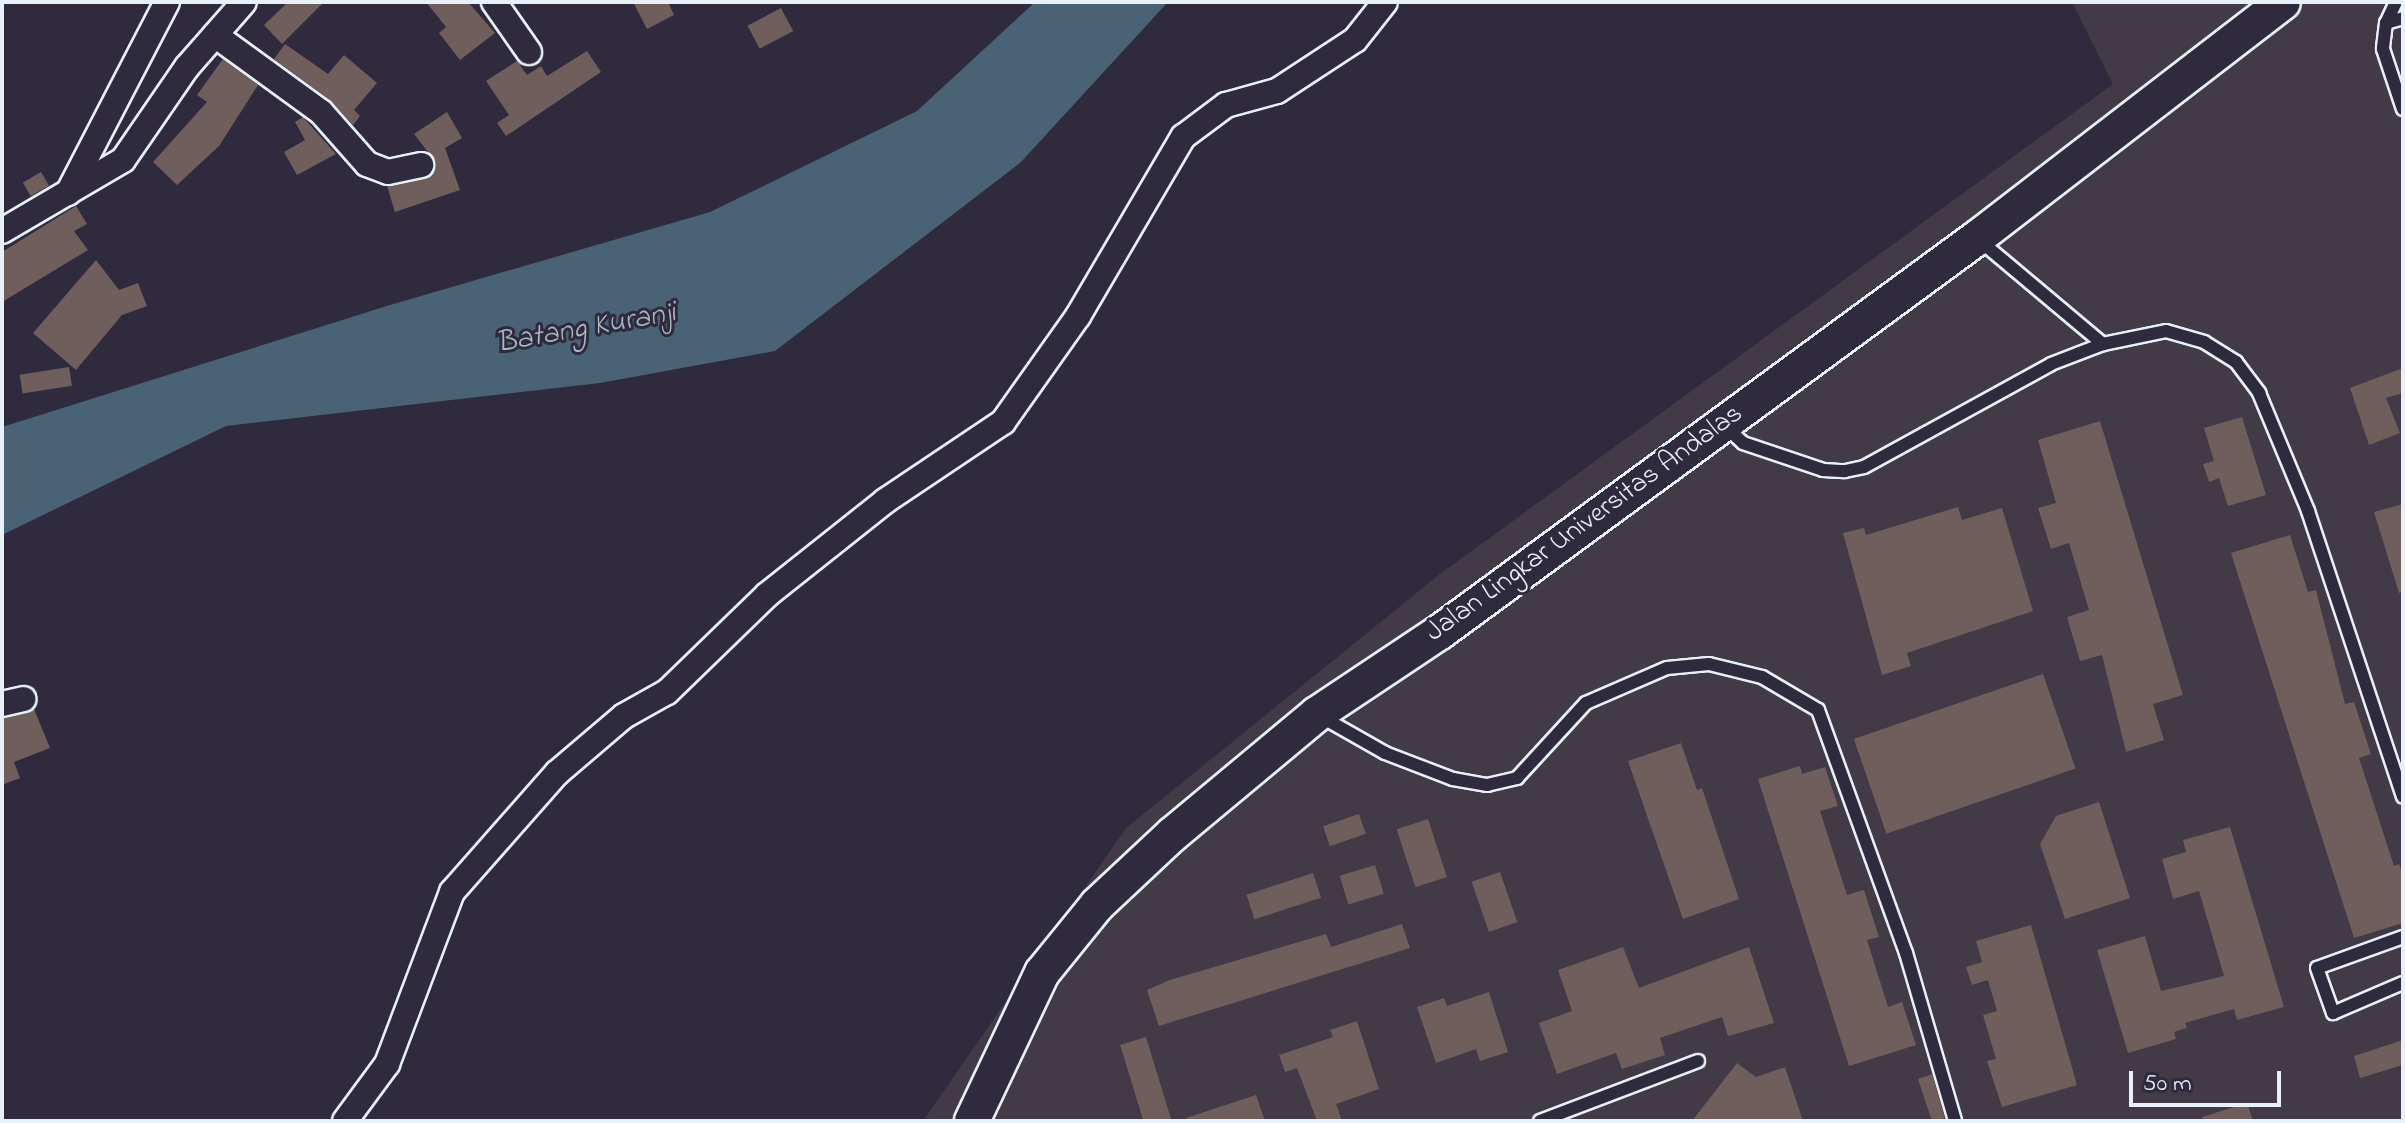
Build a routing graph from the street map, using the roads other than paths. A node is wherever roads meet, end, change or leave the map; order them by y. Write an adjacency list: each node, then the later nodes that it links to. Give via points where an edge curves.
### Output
1 (167, 2): 13 (street)
2 (244, 2): 9 (street)
3 (494, 2): 10 (street)
4 (1385, 2): 23 (street, via 1355,40 1277,91 1226,105 1183,137 1078,316 1003,422 885,501 767,595 667,692 624,716 557,773 452,892 387,1064)
5 (2283, 2): 15 (street, Jalan Lingkar Universitas Andalas)
6 (2396, 2): 8 (lane)
7 (2403, 18): 8 (lane)
8 (2386, 23): 11 (lane, via 2383,49)
9 (215, 35): 12 (street, via 321,112 367,164 388,172); 13 (street, via 123,160)
10 (529, 52)
11 (2403, 109)
12 (421, 165)
13 (68, 193): 14 (street)
14 (2, 231)
15 (1977, 238): 16 (lane); 17 (street, Jalan Lingkar Universitas Andalas)
16 (2103, 344): 17 (lane, via 2051,364 1864,467 1845,471 1823,470 1743,443); 19 (lane, via 2166,331 2204,342 2236,362 2259,393 2308,511)
17 (1723, 424): 18 (street, Jalan Lingkar Universitas Andalas, via 1440,632)
18 (1317, 714): 24 (street, Jalan Lingkar Universitas Andalas, via 1097,905 1042,973); 26 (lane, via 1385,753 1453,779 1487,785 1517,778 1586,703 1667,668 1709,664 1762,677 1818,710 1906,953)
19 (2403, 797)
20 (2403, 937): 21 (lane, via 2317,968 2333,1013)
21 (2403, 983)
22 (1698, 1061): 25 (lane)
23 (345, 1121)
24 (972, 1121)
25 (1540, 1121)
26 (1955, 1121)

